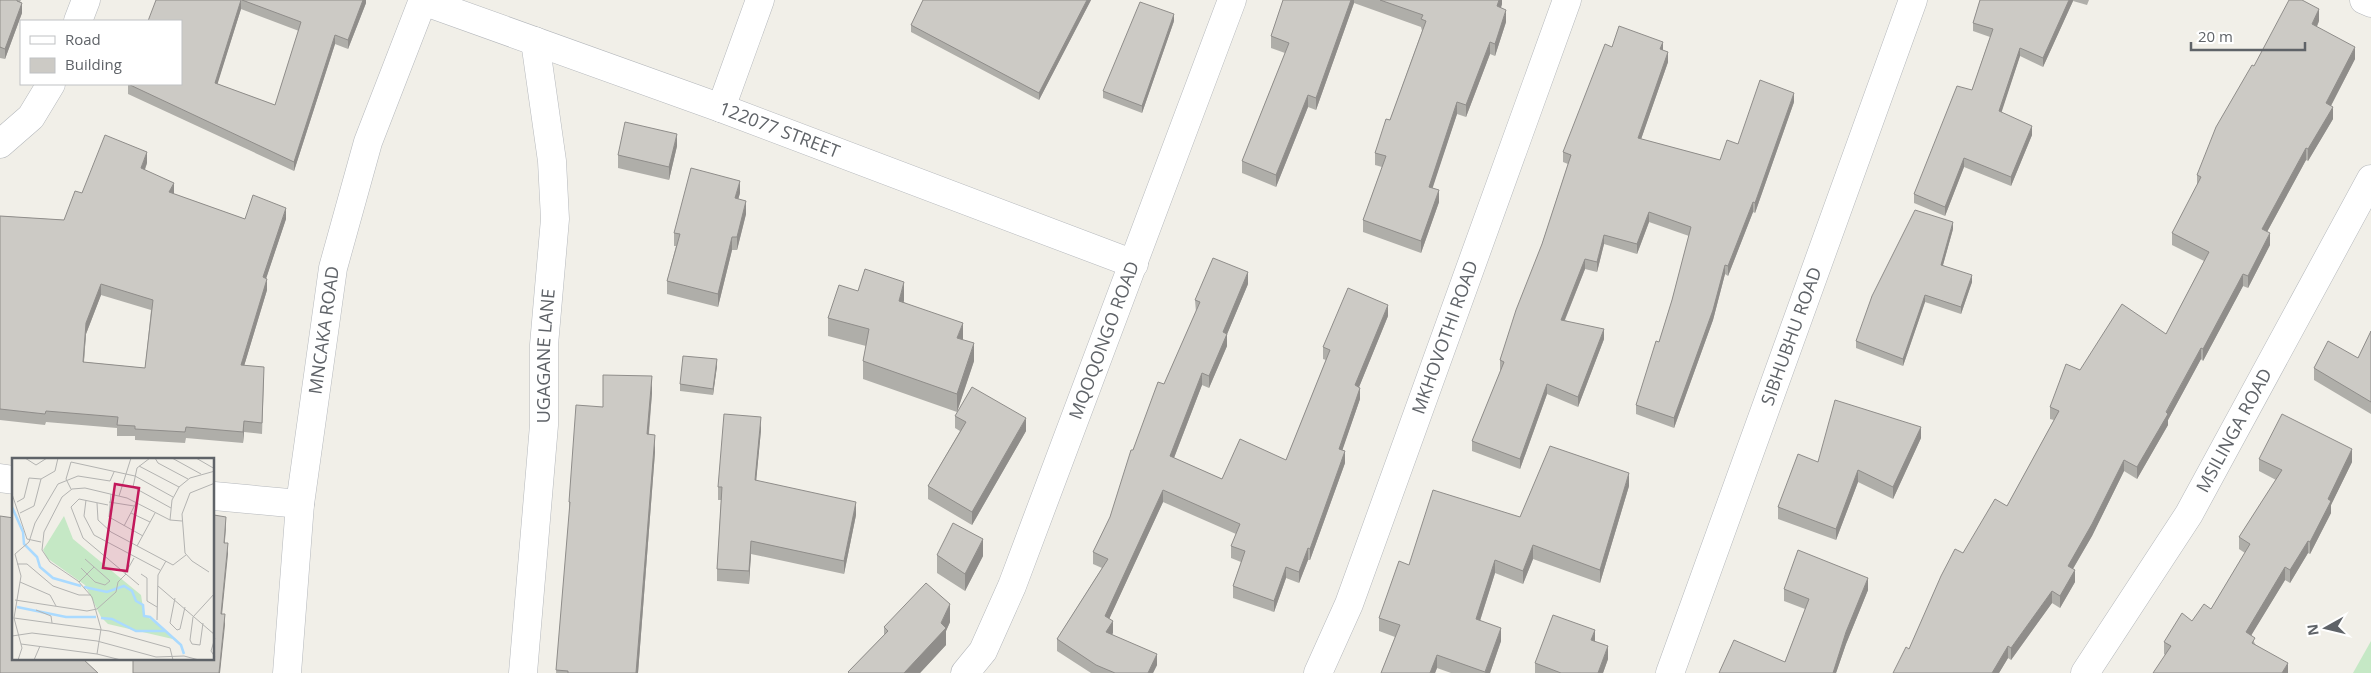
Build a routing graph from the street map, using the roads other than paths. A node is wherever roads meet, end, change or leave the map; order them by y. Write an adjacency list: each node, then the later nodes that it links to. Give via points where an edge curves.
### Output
1 (86, 0): 9 (street)
2 (423, 0): 10 (street, 122077 STREET); 17 (street, MNCAKA ROAD, via 368,142 333,268)
3 (760, 0): 12 (street)
4 (1232, 0): 15 (street, MQOQONGO ROAD)
5 (1567, 0): 21 (street, MKHOVOTHI ROAD, via 1349,604)
6 (1913, 0): 22 (street, SIBHUBHU ROAD)
7 (2364, 0): 8 (street)
8 (2371, 3)
9 (78, 20)
10 (535, 41): 12 (street, 122077 STREET); 19 (street, UGAGANE LANE, via 552,161 555,219 544,346 544,425)
11 (50, 85): 13 (street, via 31,117)
12 (721, 108): 15 (street, 122077 STREET)
13 (0, 144)
14 (2371, 179): 23 (street, MSILINGA ROAD, via 2189,514)
15 (1134, 264): 20 (street, MQOQONGO ROAD, via 1012,586 983,651)
16 (215, 496): 17 (street)
17 (300, 504): 18 (street, MNCAKA ROAD)
18 (286, 673)
19 (523, 673)
20 (965, 673)
21 (1318, 673)
22 (1670, 673)
23 (2085, 673)

